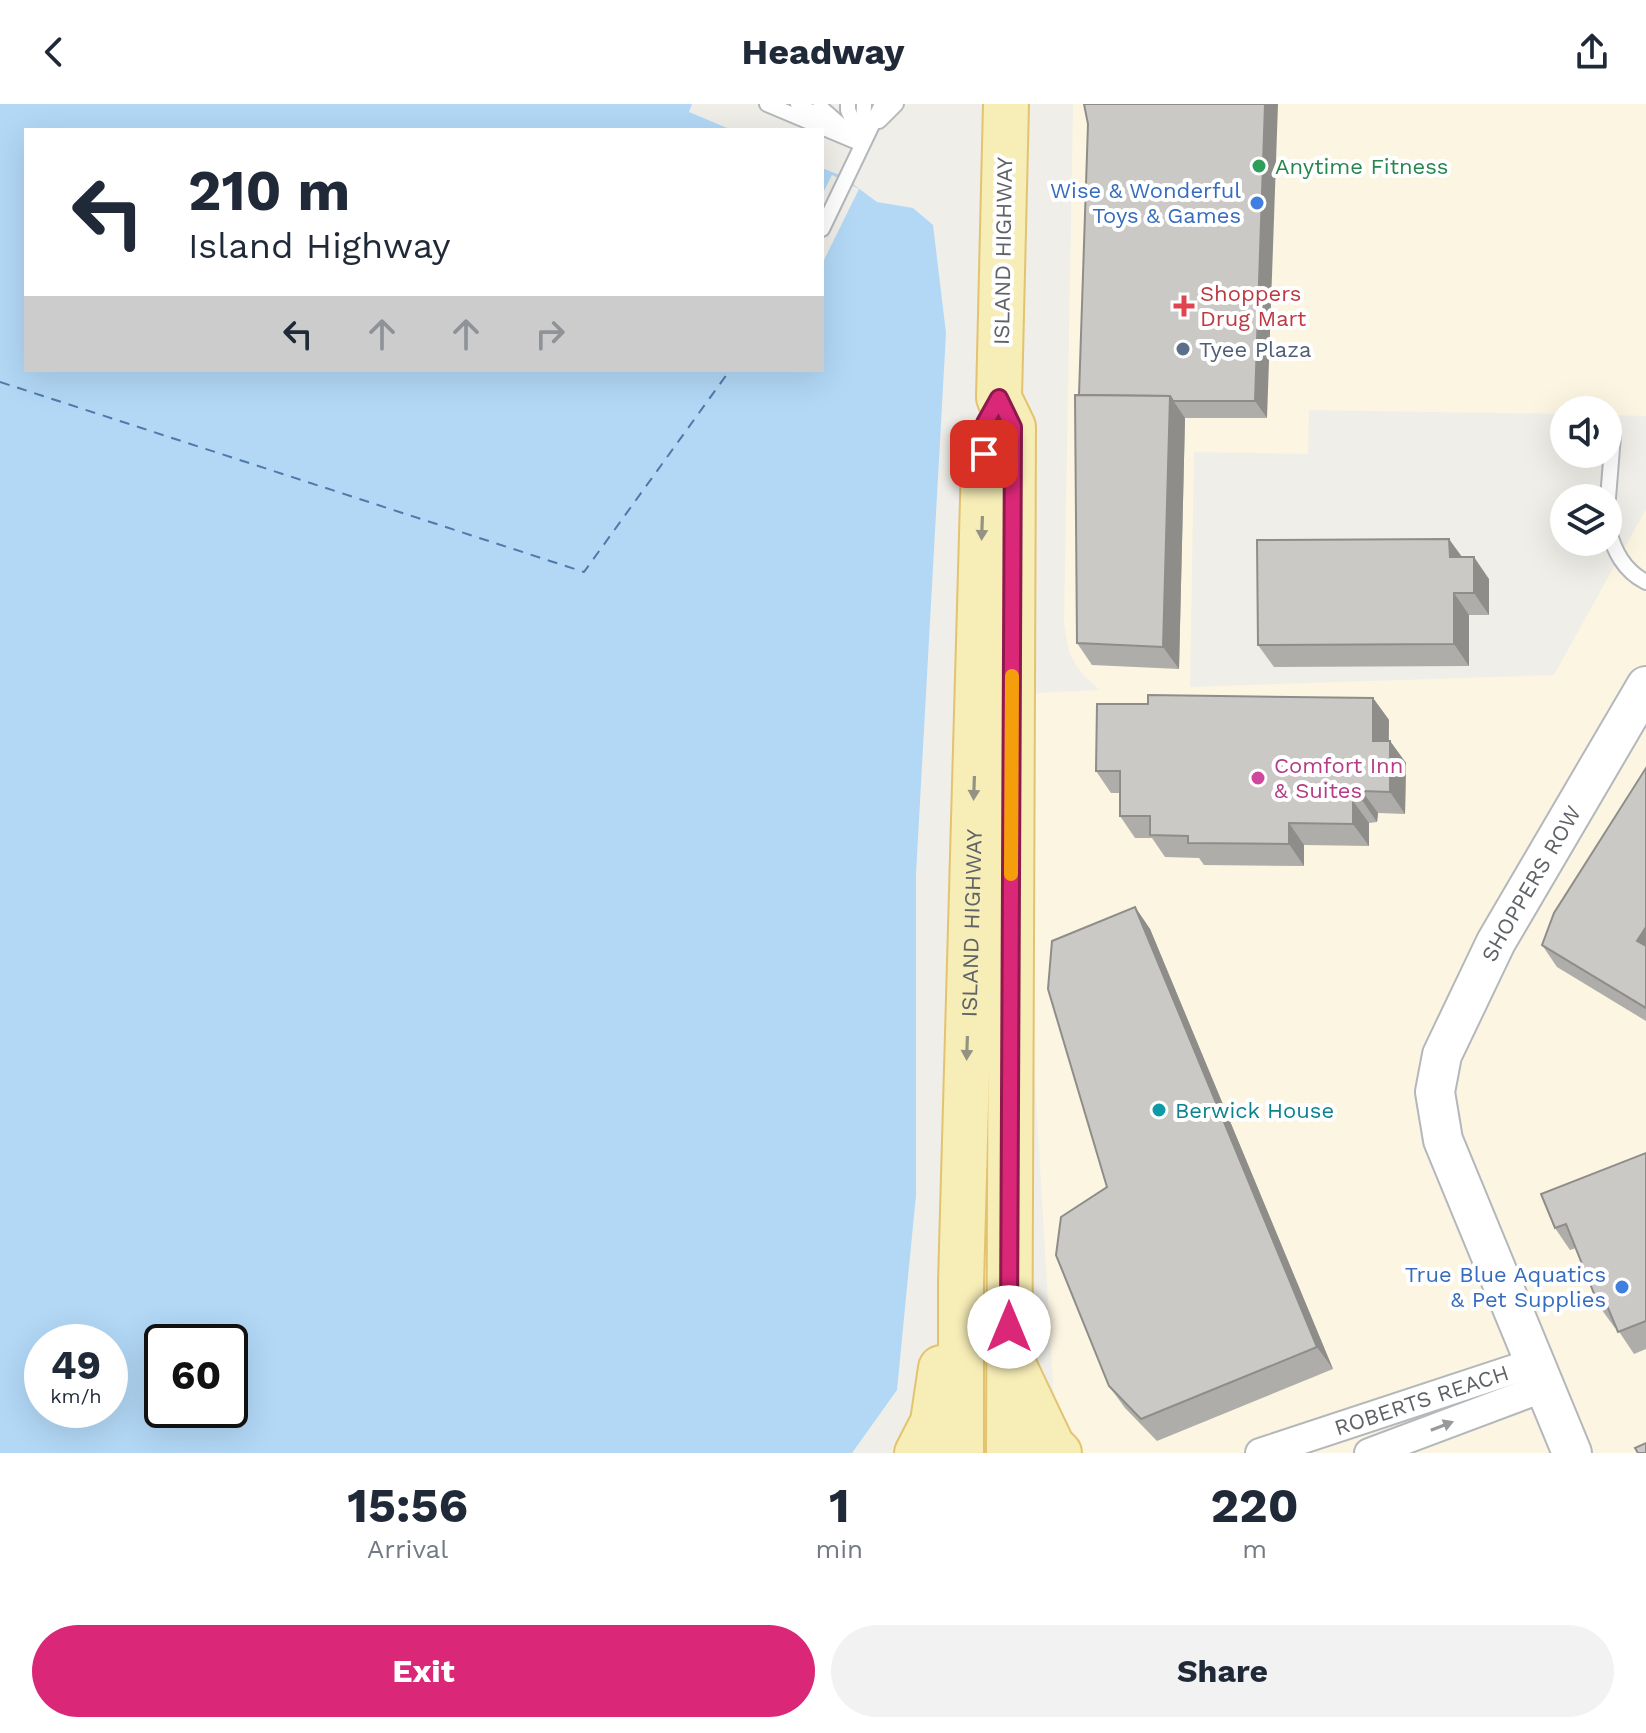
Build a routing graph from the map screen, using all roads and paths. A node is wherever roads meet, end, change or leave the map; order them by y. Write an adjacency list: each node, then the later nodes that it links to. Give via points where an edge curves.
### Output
1 (767, 104): 9 (lane)
2 (780, 104): 9 (lane)
3 (790, 104): 9 (lane)
4 (864, 104): 9 (lane)
5 (880, 104): 9 (lane)
6 (896, 104): 9 (lane)
7 (1006, 104): 11 (main road, ISLAND HIGHWAY)
8 (824, 106): 9 (lane); 9 (lane)
9 (862, 144): 10 (lane)
10 (824, 225)
11 (999, 398): 15 (main road, ISLAND HIGHWAY, one-way to 15, via 985,423); 16 (main road, ISLAND HIGHWAY, via 1013,427)
12 (1618, 556): 13 (lane)
13 (1646, 582)
14 (1646, 686): 17 (street, SHOPPERS ROW, via 1496,942 1442,1055 1435,1092 1443,1140)
15 (963, 1207): 18 (main road, via 933,1422); 19 (main road, ISLAND HIGHWAY)
16 (1009, 1357): 20 (main road, ISLAND HIGHWAY); 21 (main road)
17 (1540, 1374): 22 (street, ROBERTS REACH); 23 (street, ROBERTS REACH, one-way to 17); 24 (street)
18 (917, 1453)
19 (961, 1453)
20 (1009, 1453)
21 (1059, 1453)
22 (1260, 1453)
23 (1369, 1453)
24 (1572, 1453)

